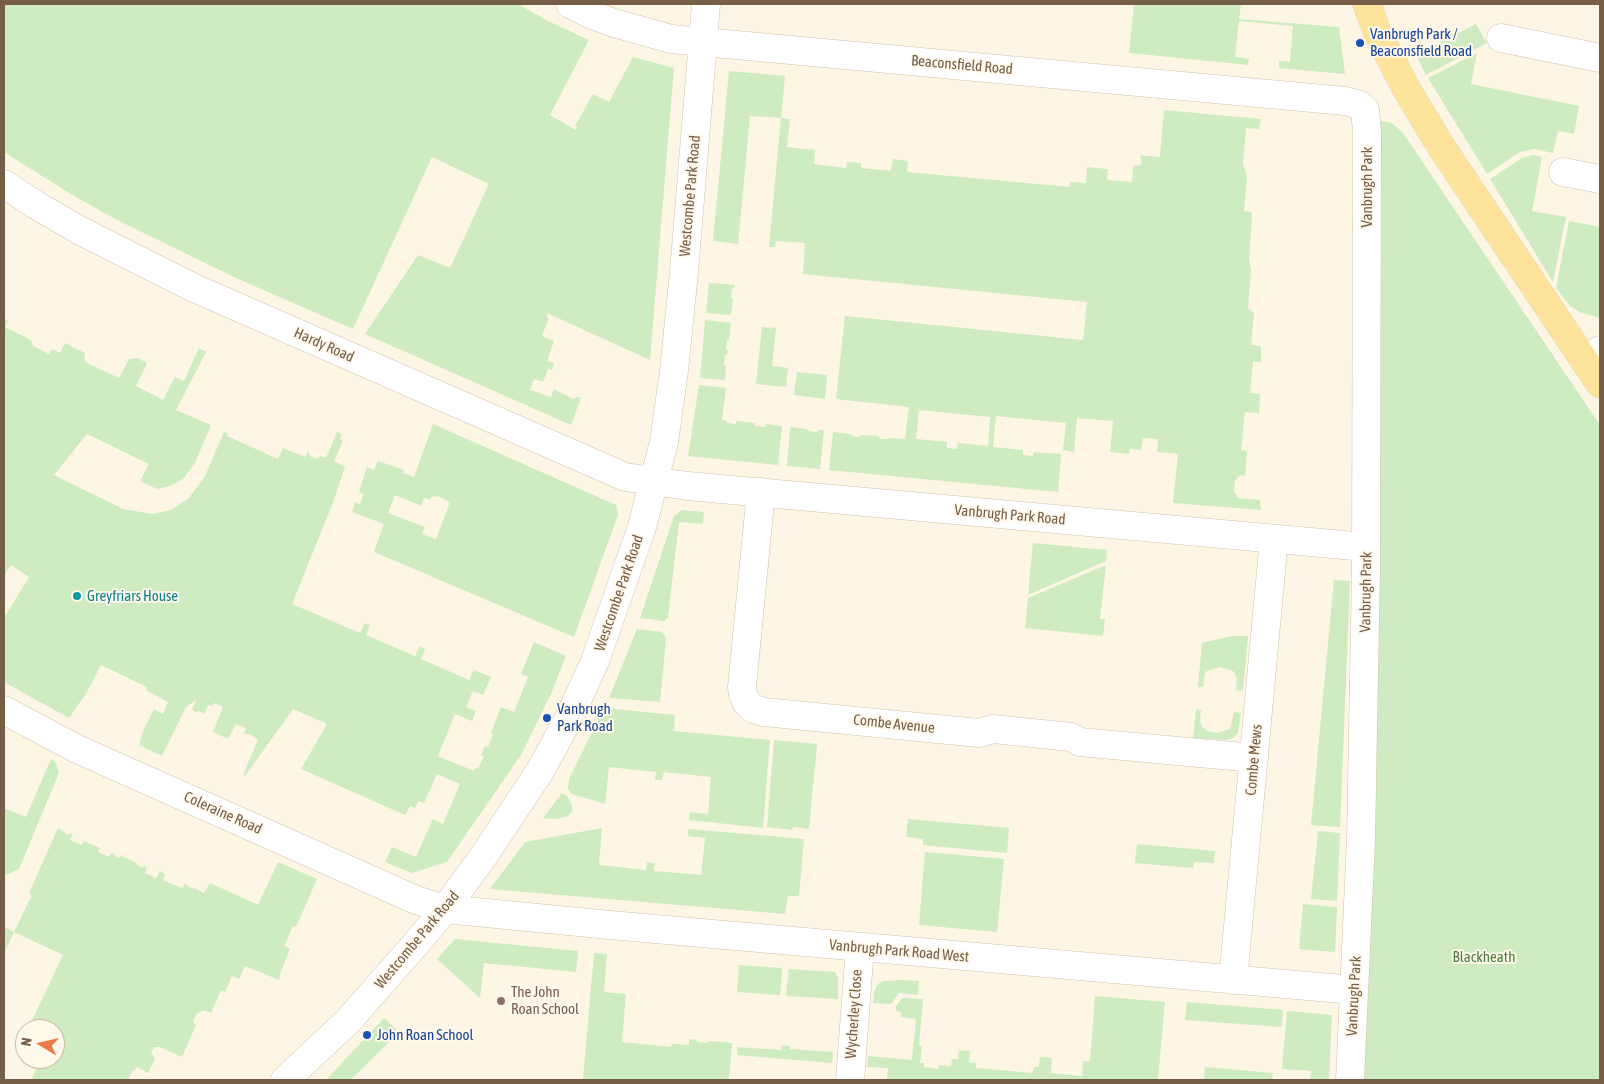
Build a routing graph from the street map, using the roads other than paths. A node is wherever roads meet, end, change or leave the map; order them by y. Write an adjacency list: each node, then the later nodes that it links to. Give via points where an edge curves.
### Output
1 (570, 4): 5 (street, Beaconsfield Road, via 614,23 671,39)
2 (706, 4): 5 (street, Westcombe Park Road)
3 (1367, 4): 11 (main road, via 1377,32 1407,90 1442,148)
4 (1501, 38): 6 (street)
5 (703, 42): 7 (street, Beaconsfield Road, via 1207,87); 13 (street, Westcombe Park Road, via 674,371)
6 (1600, 58)
7 (1360, 105): 16 (street, Vanbrugh Park, via 1365,110 1367,127)
8 (1563, 172): 9 (street)
9 (1600, 179)
10 (4, 184): 13 (street, Hardy Road, via 36,206 192,287 625,477)
11 (1592, 355): 12 (main road)
12 (1600, 384)
13 (655, 482): 14 (street, Vanbrugh Park Road); 19 (street, Westcombe Park Road, via 596,661 568,720 540,771)
14 (761, 492): 15 (street, Vanbrugh Park Road); 18 (street, Combe Avenue, via 742,686 743,696 754,709 979,733 992,729 1071,737 1080,742)
15 (1274, 539): 16 (street, Vanbrugh Park Road); 18 (street, Combe Mews)
16 (1366, 548): 22 (street, Vanbrugh Park, via 1361,839)
17 (4, 710): 19 (street, Coleraine Road, via 77,749 416,900)
18 (1254, 758): 21 (street, Combe Mews)
19 (445, 909): 20 (street, Vanbrugh Park Road West); 23 (street, Westcombe Park Road, via 347,1022)
20 (860, 947): 21 (street, Vanbrugh Park Road West); 24 (street, Wycherley Close)
21 (1233, 980): 22 (street, Vanbrugh Park Road West)
22 (1354, 990): 25 (street, Vanbrugh Park)
23 (286, 1080)
24 (850, 1080)
25 (1350, 1080)

